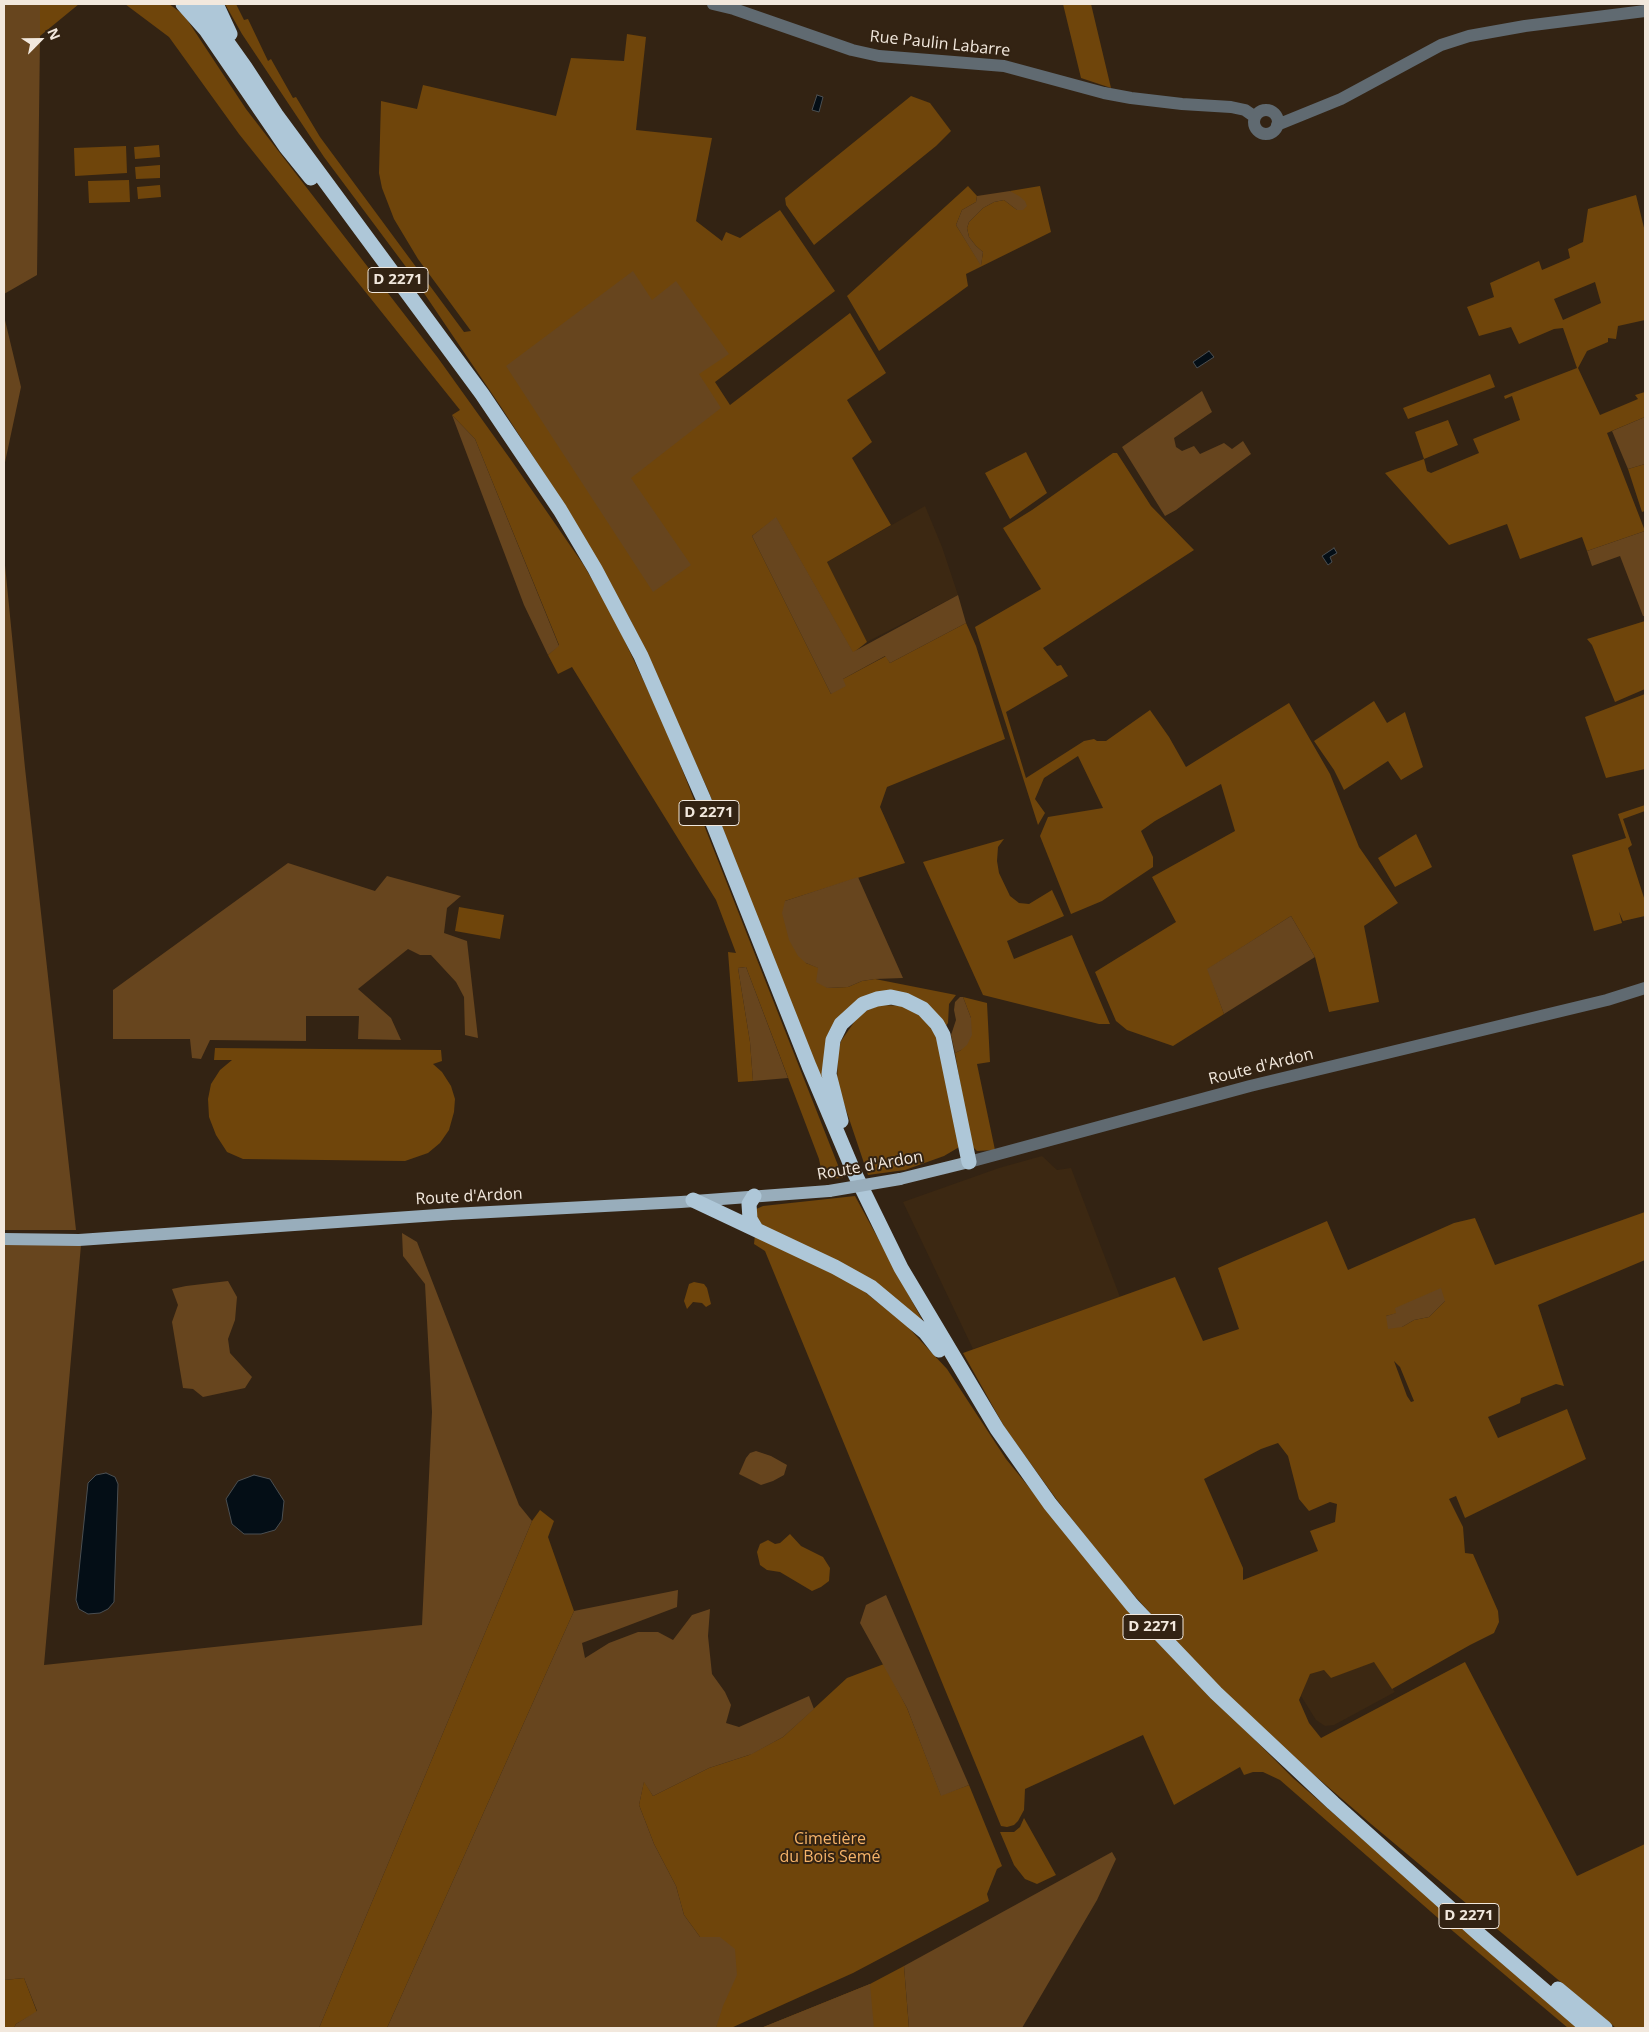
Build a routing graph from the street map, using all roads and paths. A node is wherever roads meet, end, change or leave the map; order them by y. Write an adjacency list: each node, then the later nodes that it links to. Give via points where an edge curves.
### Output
1 (183, 4): 11 (highway, via 206,30 286,147 394,289)
2 (200, 4): 6 (highway, D 2271)
3 (216, 4): 6 (highway, D 2271)
4 (713, 4): 9 (street, Rue Paulin Labarre, via 879,56 1004,66 1104,93 1245,110)
5 (1645, 11): 7 (street, via 1469,36 1441,45)
6 (245, 67): 11 (highway, D 2271, via 277,116)
7 (1318, 108): 8 (street); 10 (street)
8 (1273, 113): 9 (street, via 1263,110); 10 (street)
9 (1255, 117): 10 (street, via 1255,127 1260,132 1272,132)
10 (1277, 125)
11 (472, 382): 18 (highway, D 2271, via 560,510 641,656 703,798 853,1170)
12 (1645, 988): 13 (street, Route d'Ardon, via 1250,1086)
13 (969, 1162): 14 (main road, Route d'Ardon, bridge, via 900,1179 829,1191); 18 (highway, via 946,1046 937,1024 923,1009 905,1000 884,998 862,1004 841,1024 833,1040 829,1074 840,1119)
14 (754, 1196): 15 (main road, Route d'Ardon); 16 (highway, via 749,1204 750,1218)
15 (694, 1200): 16 (highway); 17 (main road, Route d'Ardon, via 79,1240)
16 (756, 1229): 19 (highway, via 835,1266 895,1306 925,1332)
17 (4, 1238)
18 (901, 1268): 19 (highway, D 2271)
19 (997, 1429): 20 (highway, D 2271, via 1050,1504 1132,1605 1216,1693)
20 (1333, 1803): 21 (highway, D 2271); 22 (highway, D 2271)
21 (1588, 2028)
22 (1605, 2028)

